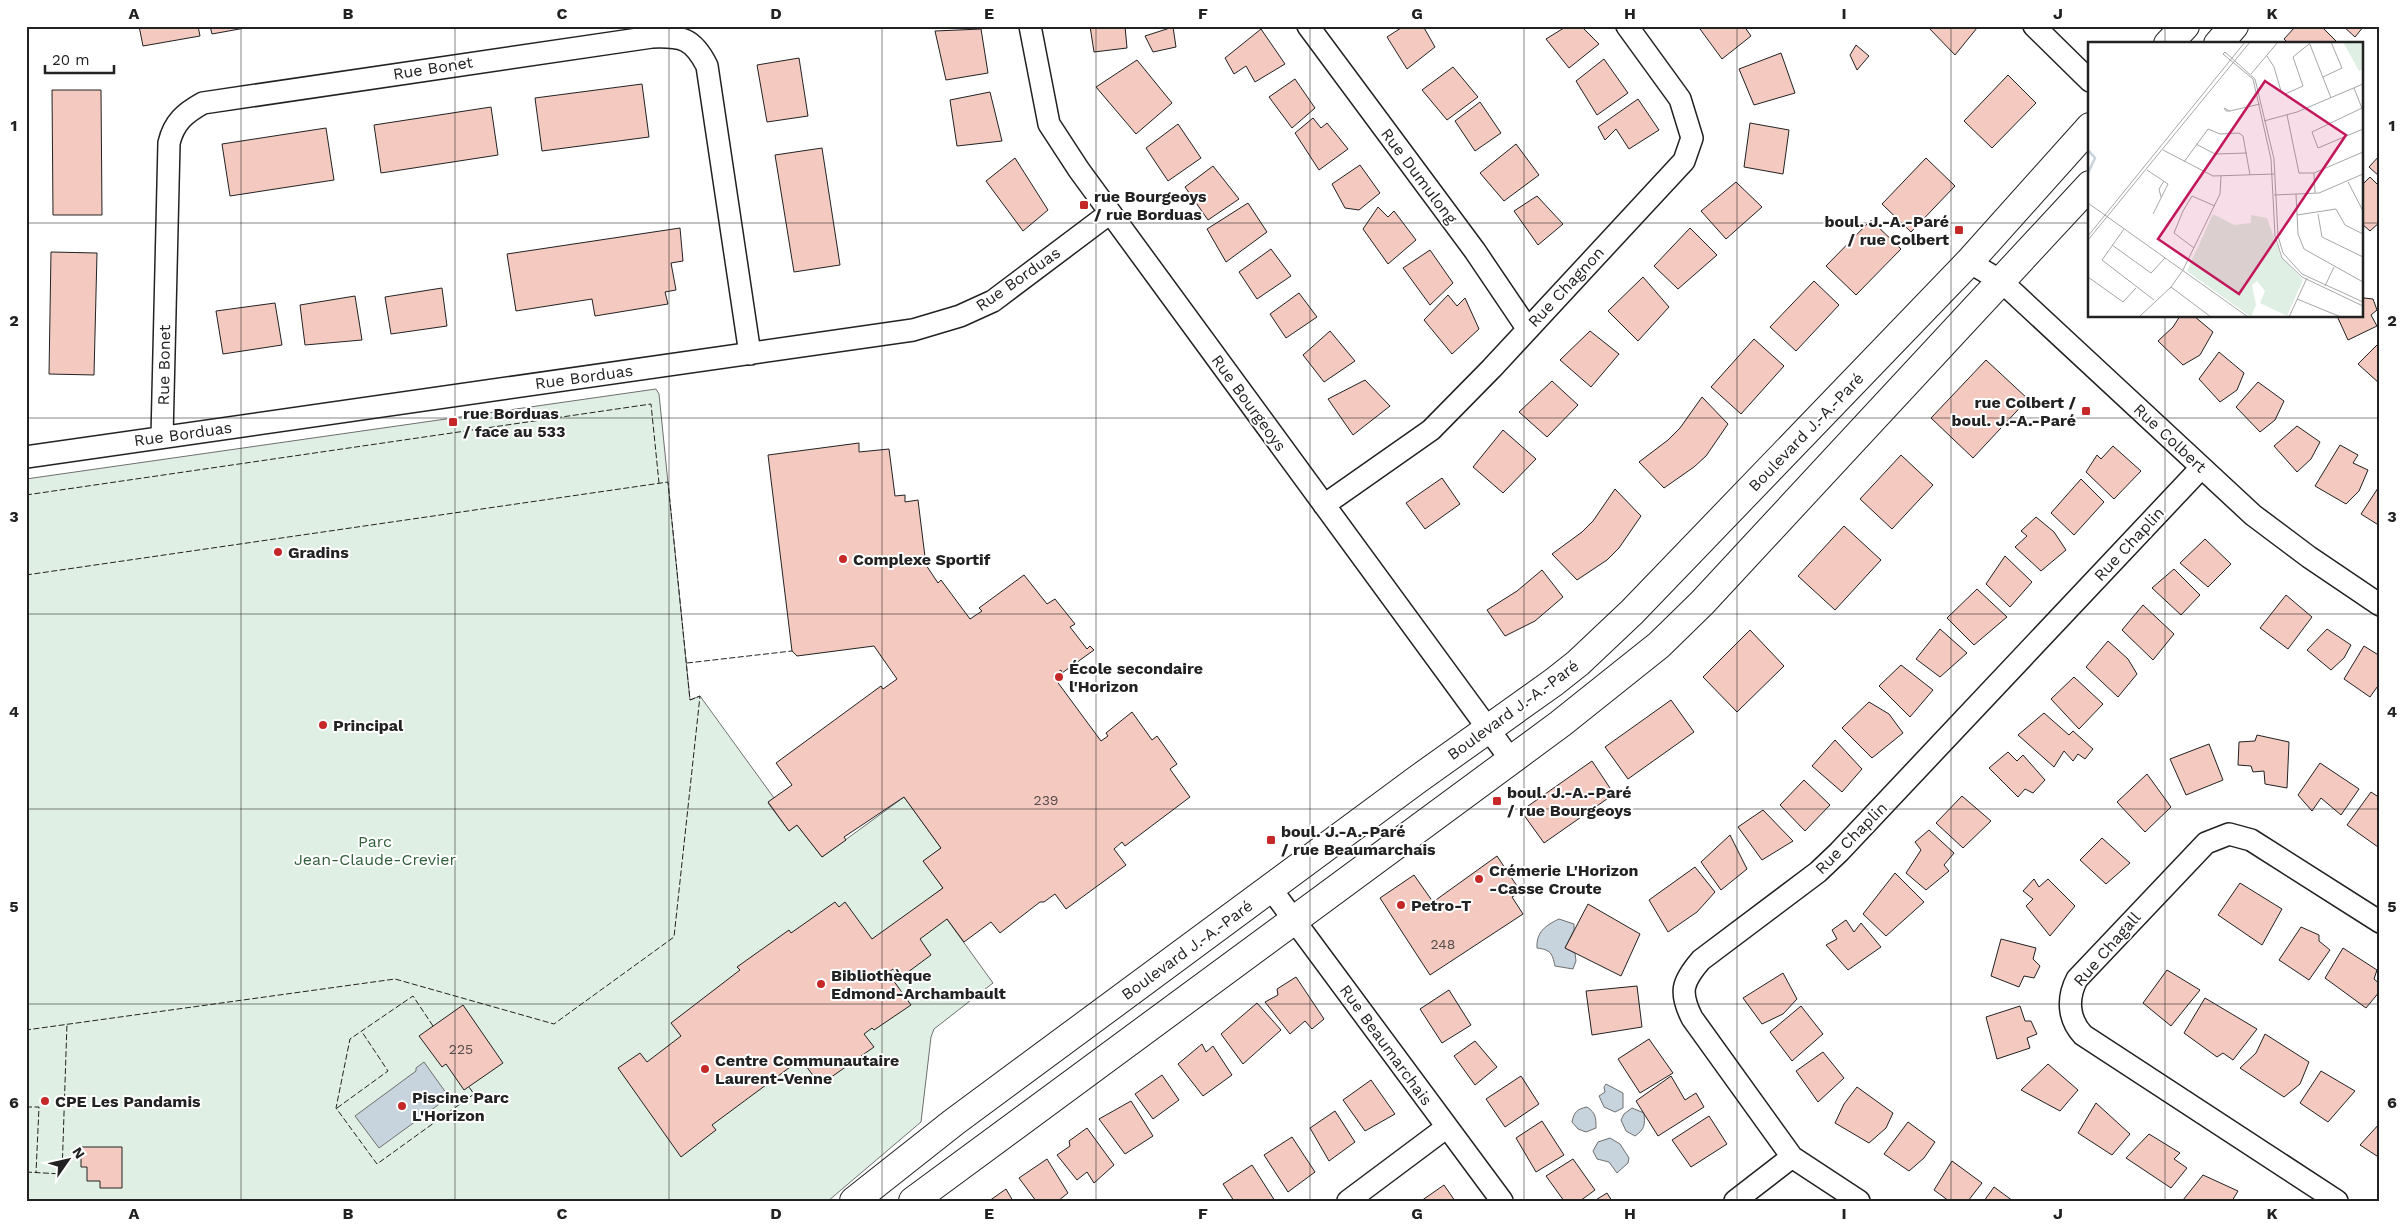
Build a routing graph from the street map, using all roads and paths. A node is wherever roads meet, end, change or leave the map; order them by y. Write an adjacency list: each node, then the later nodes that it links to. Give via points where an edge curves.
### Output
1 (1030, 26): 12 (street, Rue Bourgeoys, via 1049,124)
2 (1308, 26): 15 (street, Rue Dumulong)
3 (1627, 26): 15 (street, Rue Chagnon, via 1680,99 1692,138 1684,161)
4 (2034, 26): 9 (street)
5 (2185, 26): 7 (street)
6 (2234, 26): 8 (street)
7 (2170, 42)
8 (2220, 42)
9 (2088, 79)
10 (2088, 129): 13 (street, Boulevard J.-A.-Paré)
11 (2088, 187): 14 (street)
12 (1110, 213): 16 (street, Rue Borduas, via 977,310 913,330); 20 (street, Rue Bourgeoys)
13 (1969, 262): 14 (street, Rue Colbert); 22 (street, Boulevard J.-A.-Paré, via 1632,612 1578,663)
14 (2001, 281): 19 (street, Rue Colbert); 23 (street, via 1659,646)
15 (1528, 328): 20 (street, Rue Chagnon, via 1431,430)
16 (750, 354): 17 (street, Rue Borduas); 17 (street, Rue Bonet, via 707,66 687,40 652,36 203,103 180,118 169,143)
17 (162, 437): 18 (street, Rue Borduas)
18 (26, 457)
19 (2201, 468): 21 (street, Rue Colbert, via 2253,515 2310,558); 28 (street, Rue Chaplin, via 1839,852 1693,969 1683,1000 1692,1018)
20 (1324, 504): 22 (street, Rue Bourgeoys)
21 (2380, 604)
22 (1489, 728): 23 (street, Rue Bourgeoys); 24 (street, Boulevard J.-A.-Paré)
23 (1511, 760): 25 (street)
24 (1271, 889): 25 (street, Rue Beaumarchais); 29 (street, Boulevard J.-A.-Paré, via 954,1122)
25 (1294, 919): 27 (street, Rue Beaumarchais); 30 (street)
26 (2380, 922): 35 (street, Rue Chagall, via 2252,840 2229,834 2206,843 2077,978 2070,996 2074,1024 2083,1035)
27 (1447, 1127): 31 (street); 32 (street, Rue Beaumarchais)
28 (1792, 1157): 33 (street); 34 (street, Rue Chaplin)
29 (854, 1201)
30 (913, 1201)
31 (1348, 1201)
32 (1502, 1201)
33 (1735, 1201)
34 (1859, 1201)
35 (2336, 1201)

